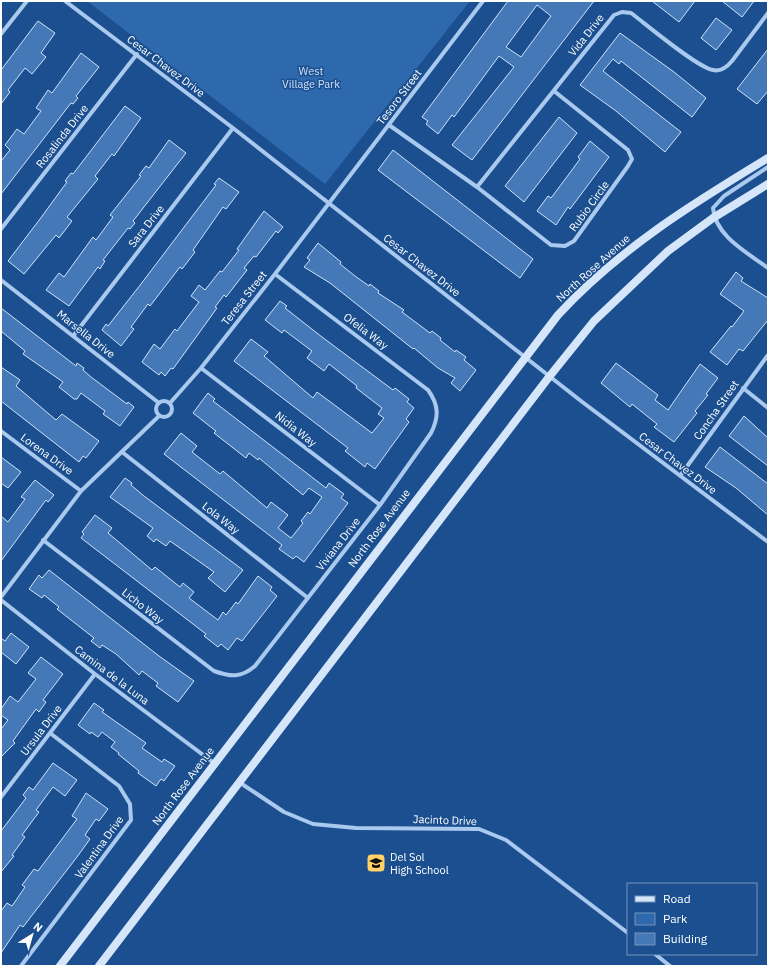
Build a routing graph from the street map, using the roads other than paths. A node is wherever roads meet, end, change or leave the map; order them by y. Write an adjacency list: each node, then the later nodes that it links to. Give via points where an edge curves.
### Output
1 (27, 1): 5 (street)
2 (66, 1): 6 (street, Cesar Chavez Drive)
3 (483, 1): 8 (street, Tesoro Street)
4 (768, 13): 7 (street, Vida Drive, via 732,61 719,71 701,66 631,13 622,12 614,15)
5 (1, 34)
6 (137, 54): 9 (street, Cesar Chavez Drive); 16 (street, Rosalinda Drive)
7 (554, 91): 13 (street, Vida Drive); 13 (street, Rubio Circle, via 628,150 632,159 574,242 564,246 551,245)
8 (390, 124): 13 (street, Rubio Circle); 14 (street, Tesoro Street)
9 (233, 128): 14 (street, Cesar Chavez Drive); 20 (street, Sara Drive)
10 (768, 158): 22 (main road, North Rose Avenue, via 677,213 632,247 578,294)
11 (768, 167): 15 (street, via 724,196 713,208)
12 (768, 184): 15 (main road)
13 (477, 188)
14 (329, 203): 18 (street, Teresa Street); 22 (street, Cesar Chavez Drive)
15 (714, 218): 17 (street, via 725,235); 24 (main road, via 668,251 634,281 594,321)
16 (1, 229)
17 (768, 268)
18 (275, 274): 23 (street, Teresa Street); 29 (street, Ofelia Way, via 428,390 434,397)
19 (1, 280): 20 (street, Marsella Drive)
20 (74, 335): 26 (street, Marsella Drive)
21 (768, 355): 25 (street, Concha Street)
22 (524, 357): 24 (street, Cesar Chavez Drive); 44 (main road, North Rose Avenue)
23 (200, 368): 27 (street, Teresa Street); 35 (street, Nidia Way)
24 (549, 377): 33 (street, Cesar Chavez Drive); 45 (main road)
25 (743, 388): 28 (street); 33 (street, Concha Street)
26 (159, 403): 27 (street); 30 (street, via 156,408)
27 (170, 403): 30 (street, via 173,408 171,414 165,418)
28 (768, 408)
29 (438, 410): 35 (street, Viviana Drive, via 437,421 431,433)
30 (159, 416): 32 (street)
31 (1, 431): 34 (street, Lorena Drive)
32 (122, 452): 34 (street); 39 (street, Lola Way)
33 (680, 476): 37 (street, Cesar Chavez Drive)
34 (81, 491): 36 (street)
35 (380, 505): 39 (street, Viviana Drive)
36 (44, 540): 38 (street); 42 (street, Licho Way, via 214,671)
37 (768, 542)
38 (1, 597)
39 (308, 598): 42 (street, Viviana Drive, via 255,666 249,672)
40 (1, 600): 41 (street, Camina de la Luna)
41 (95, 674): 43 (street, Ursula Drive); 44 (street, Camina de la Luna)
42 (236, 677)
43 (50, 733): 46 (street, Ursula Drive); 49 (street, Valentina Drive, via 119,786 130,804 131,820)
44 (214, 763): 50 (main road, North Rose Avenue)
45 (239, 782): 47 (street, Jacinto Drive, via 284,812 313,824 356,828 479,829 506,840); 51 (main road)
46 (1, 797)
47 (627, 932)
48 (656, 955): 52 (street)
49 (21, 966)
50 (60, 966)
51 (99, 966)
52 (670, 966)

